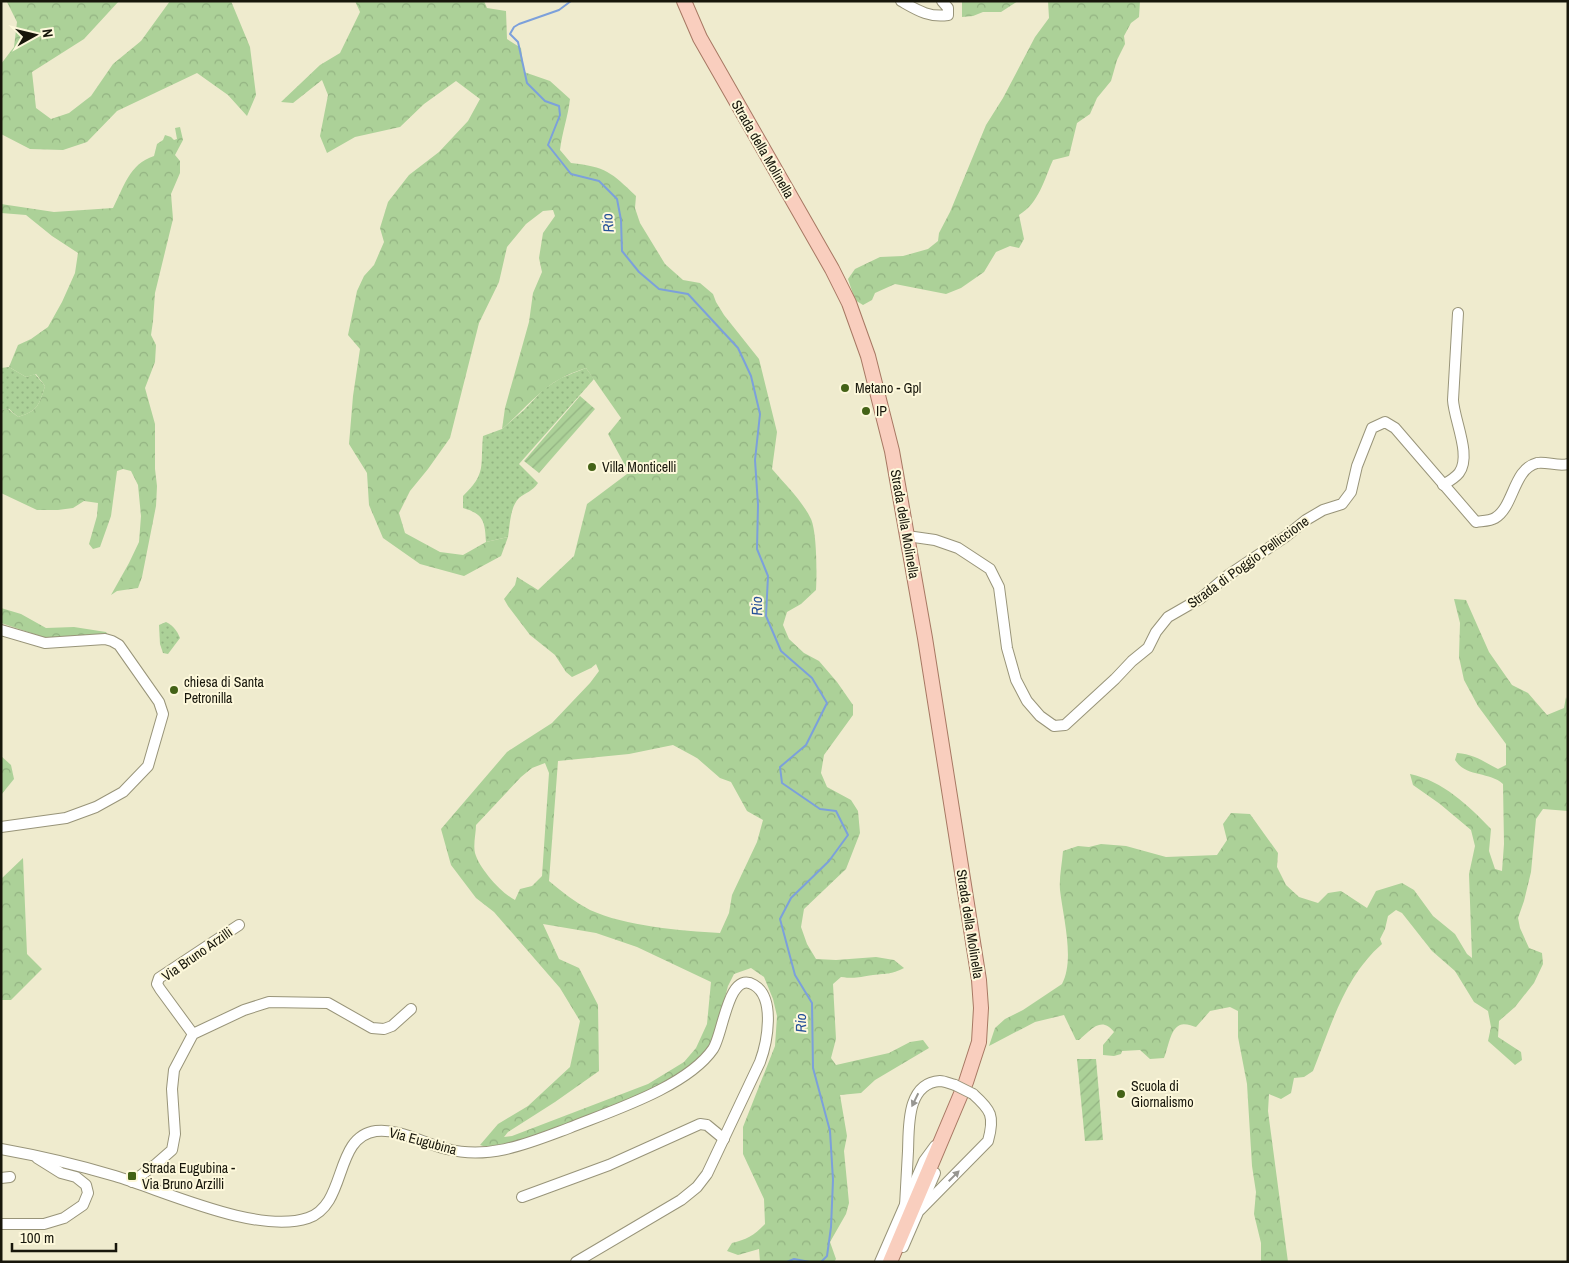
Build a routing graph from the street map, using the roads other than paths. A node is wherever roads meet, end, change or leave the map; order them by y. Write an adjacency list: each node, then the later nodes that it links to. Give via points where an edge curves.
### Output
1 (684, 1): 7 (main road, Strada della Molinella, via 700,38 849,303 874,376)
2 (901, 1): 3 (street, via 924,14 939,16 948,14 948,8)
3 (942, 1)
4 (1458, 313): 6 (street, via 1453,400 1464,459 1459,473)
5 (1568, 464): 6 (street, Strada di Poggio Pelliccione, via 1537,463 1523,471 1502,512 1490,520 1476,522)
6 (1443, 485): 7 (street, Strada di Poggio Pelliccione, via 1395,428 1385,422 1372,428 1351,492 1342,504 1306,520 1201,598 1168,617 1148,648 1065,724 1054,726 1027,701 1016,680 1007,648 999,588 990,569 958,548 935,540)
7 (907, 536): 13 (main road, Strada della Molinella, via 979,980 979,1042)
8 (1, 630): 9 (street, via 45,643 112,641 160,702 163,714 148,766 123,792 66,818)
9 (1, 828)
10 (239, 924): 12 (street, Via Bruno Arzilli, via 159,978 157,984 160,989)
11 (411, 1009): 12 (street, via 384,1029 372,1028 328,1003 269,1002)
12 (193, 1034): 17 (street, via 174,1070 175,1134 172,1150)
13 (944, 1134): 19 (street, Strada della Molinella, via 924,1161); 20 (street, Strada della Molinella, via 939,1163); 22 (main road, Strada della Molinella)
14 (724, 1139): 17 (street, Via Eugubina, via 765,1047 767,1006 757,986 746,982 738,984 732,992 714,1048 694,1070 673,1084 530,1143 501,1151 459,1152 385,1130 365,1134 348,1152 330,1201 320,1212 305,1219 253,1220); 18 (street, via 707,1125 700,1124 609,1165); 23 (street, Via Eugubina, via 707,1174 681,1200)
15 (1, 1149): 16 (street, Via Eugubina)
16 (32, 1154): 17 (street, Via Eugubina); 21 (street, via 86,1185 88,1193 84,1205 64,1218 44,1224)
17 (132, 1182)
18 (522, 1197)
19 (905, 1206): 20 (street, one-way to 19, bridge, via 988,1141 992,1128 992,1114 985,1104 973,1094 941,1081 929,1084 912,1103); 22 (street)
20 (920, 1210): 22 (street, Strada della Molinella)
21 (1, 1224)
22 (890, 1260)
23 (576, 1262)

